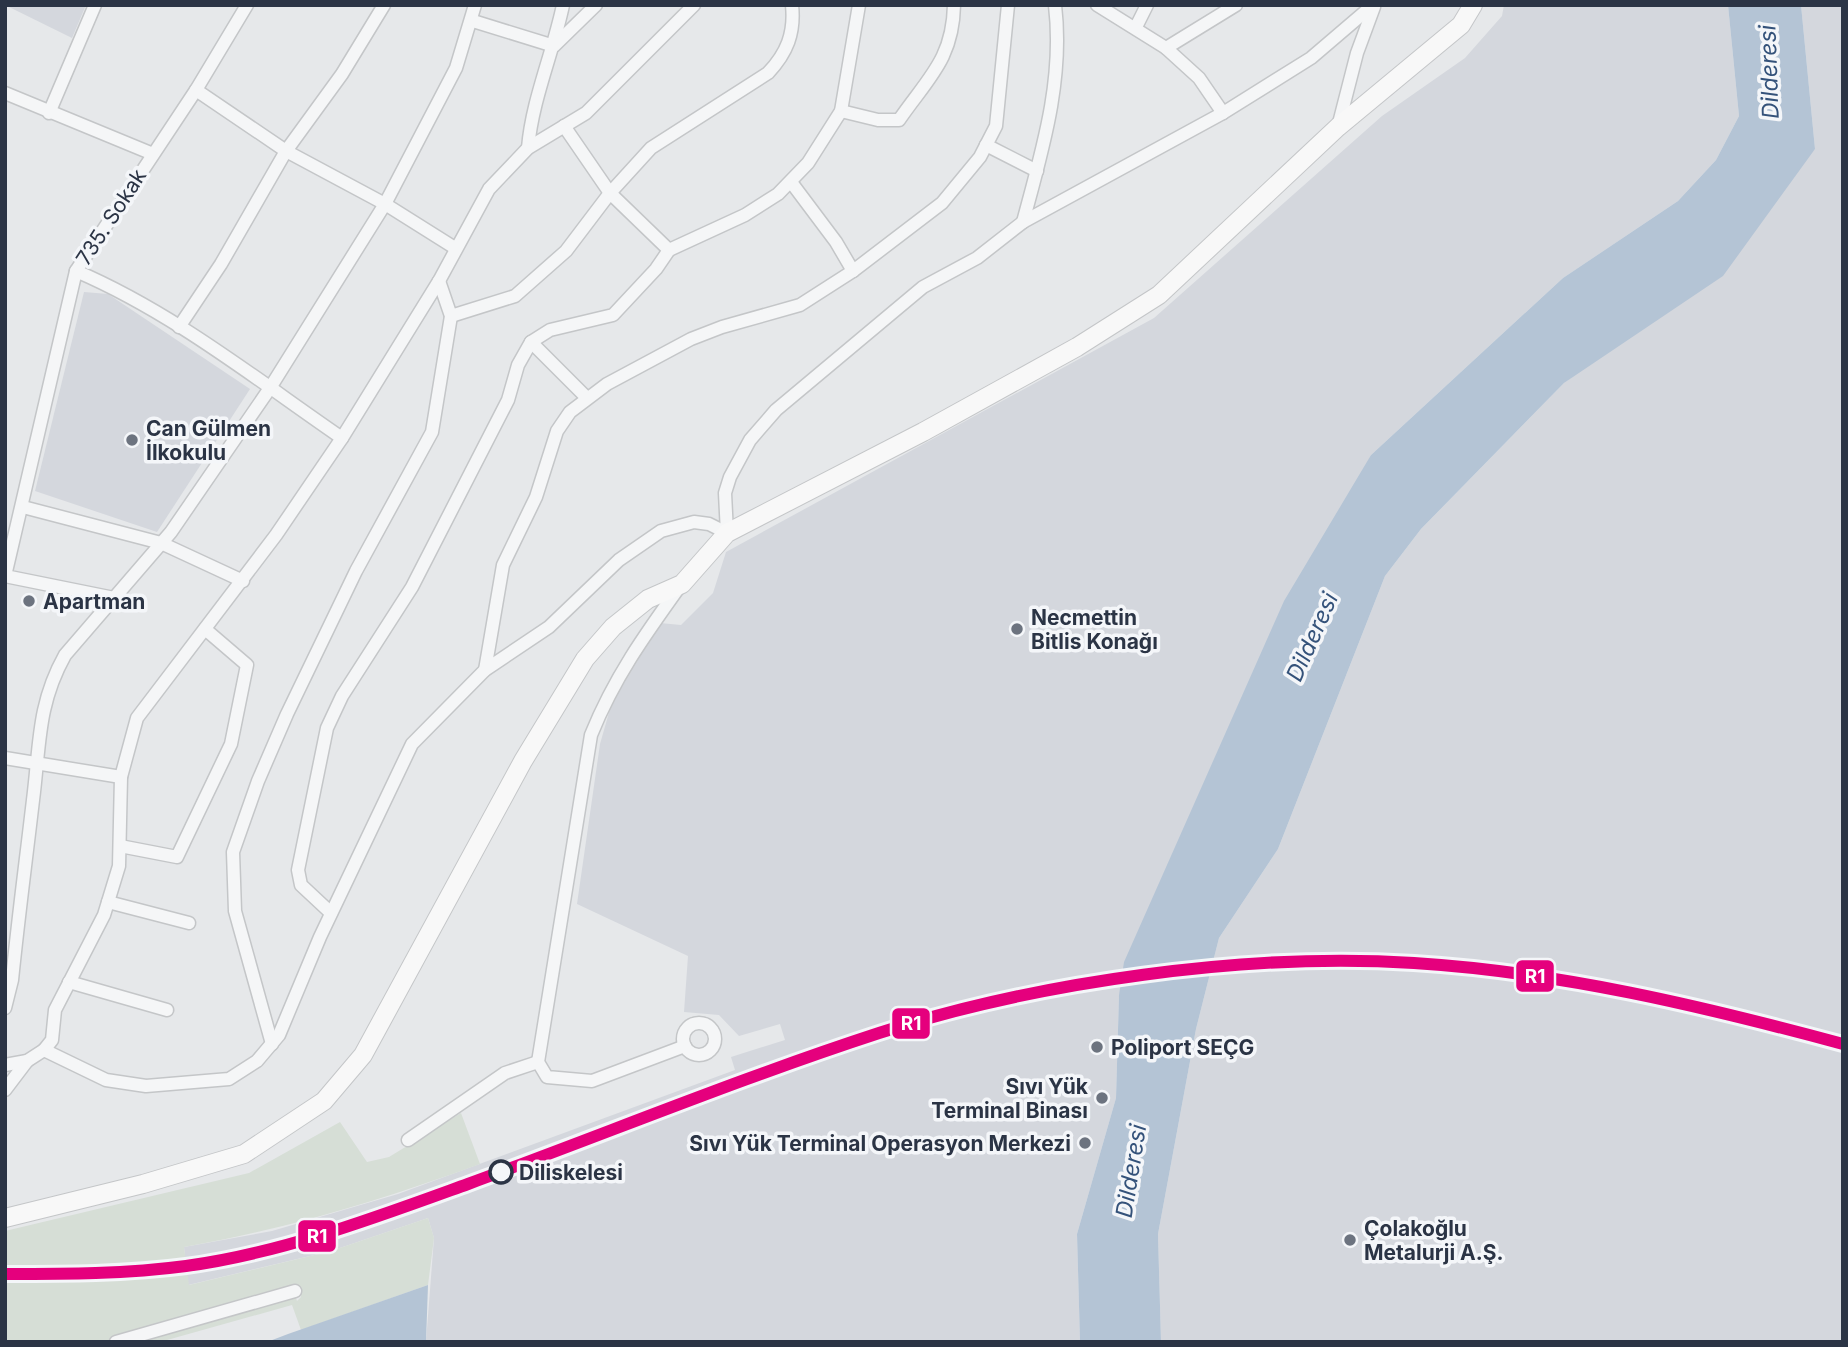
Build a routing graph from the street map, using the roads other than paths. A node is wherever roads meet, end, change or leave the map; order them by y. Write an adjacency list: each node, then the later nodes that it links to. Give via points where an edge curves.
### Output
1 (94, 5): 25 (street)
2 (247, 5): 22 (street, 735. Sokak)
3 (384, 5): 31 (street, via 342,74)
4 (475, 5): 18 (street)
5 (564, 5): 20 (street)
6 (596, 5): 20 (street)
7 (694, 5): 27 (street, via 586,113)
8 (792, 5): 35 (street, via 790,41 768,73 651,148)
9 (859, 5): 24 (street)
10 (954, 5): 24 (street, via 954,32 944,58 899,120)
11 (1008, 5): 29 (street, via 996,127)
12 (1055, 5): 33 (street, via 1055,81)
13 (1097, 5): 19 (street)
14 (1147, 5): 19 (street)
15 (1236, 5): 21 (street)
16 (1374, 5): 26 (street, via 1311,58); 28 (street)
17 (1473, 5): 28 (main road, via 1461,25)
18 (472, 21): 20 (street); 36 (street, via 456,68)
19 (1136, 27): 21 (street)
20 (554, 46): 30 (street, via 530,120)
21 (1166, 48): 26 (street, via 1199,78)
22 (196, 90): 31 (street); 32 (street, 735. Sokak)
23 (5, 93): 25 (street)
24 (841, 111): 34 (street)
25 (49, 113): 32 (street)
26 (1223, 113): 37 (street)
27 (564, 127): 30 (street); 35 (street)
28 (1338, 127): 50 (main road, via 1159,295 1077,347 923,432)
29 (986, 145): 33 (street); 41 (street, via 942,203)
30 (528, 148): 38 (street, via 489,189)
31 (286, 151): 36 (street); 44 (street)
32 (153, 153): 40 (street, 735. Sokak)
33 (1037, 171): 37 (street)
34 (791, 182): 39 (street, via 745,215); 41 (street)
35 (610, 193): 39 (street); 43 (street, via 566,251 515,296)
36 (385, 204): 38 (street); 46 (street)
37 (1023, 222): 50 (street, via 977,258 923,287 776,411 750,440 730,477 725,494)
38 (456, 248): 42 (street)
39 (669, 250): 45 (street, via 614,315 550,330)
40 (76, 271): 44 (street); 49 (street, 735. Sokak)
41 (853, 271): 47 (street, via 800,305 691,340)
42 (439, 281): 43 (street); 48 (street)
43 (451, 316): 68 (street, via 432,432 356,571 287,714 233,852 235,911)
44 (179, 327): 46 (street)
45 (531, 342): 47 (street); 63 (street, via 518,365 508,400 412,587 342,696 327,728 298,870 301,885)
46 (270, 388): 48 (street); 51 (street)
47 (586, 397): 57 (street, via 557,431 536,497 503,565)
48 (342, 438): 53 (street)
49 (23, 507): 51 (street); 52 (street, 735. Sokak)
50 (727, 533): 54 (main road); 57 (street, via 694,522 662,531 619,560 549,627)
51 (161, 542): 53 (street); 55 (street)
52 (5, 576): 55 (street)
53 (243, 581): 56 (street)
54 (682, 584): 72 (street, via 608,691 591,735); 76 (main road, via 648,599 585,659 523,761 363,1055 324,1101 244,1154)
55 (114, 598): 59 (street, via 56,672 38,728)
56 (205, 629): 60 (street, via 137,718); 61 (street, via 247,665 231,744 177,857)
57 (485, 670): 63 (street, via 412,744)
58 (5, 758): 59 (street)
59 (36, 762): 60 (street); 66 (street)
60 (121, 778): 61 (street)
61 (120, 846): 62 (street, via 120,866)
62 (108, 902): 64 (street); 65 (street)
63 (331, 913): 68 (street)
64 (189, 923)
65 (69, 982): 67 (street); 70 (street, via 55,1010 52,1040)
66 (5, 1008)
67 (167, 1010)
68 (272, 1044): 70 (street, via 257,1061 229,1079 146,1086 106,1080)
69 (685, 1046): 72 (street, via 592,1081 547,1077)
70 (44, 1050): 71 (street)
71 (27, 1062): 73 (street); 74 (street)
72 (538, 1062): 75 (street, via 505,1073)
73 (5, 1065)
74 (5, 1090)
75 (408, 1140)
76 (5, 1218)
77 (295, 1291): 78 (street)
78 (116, 1342)

